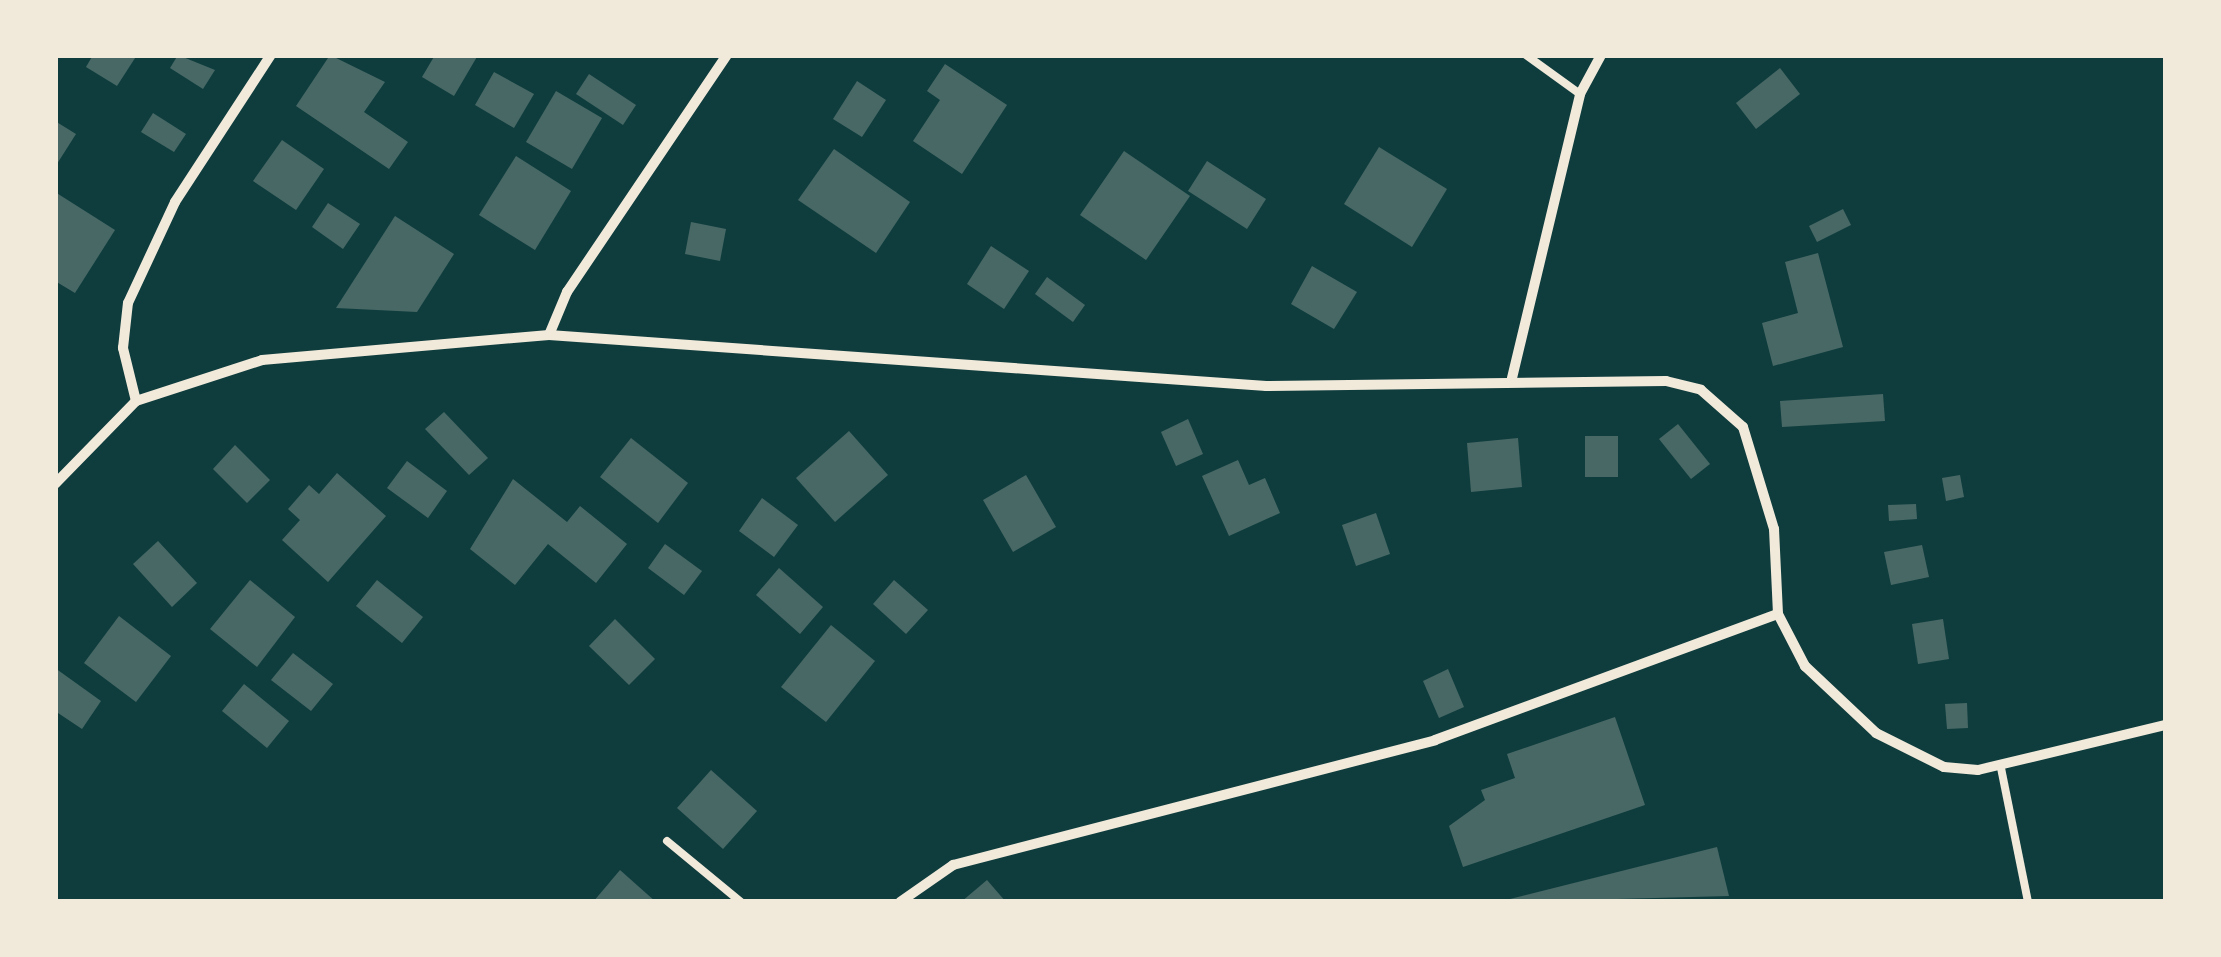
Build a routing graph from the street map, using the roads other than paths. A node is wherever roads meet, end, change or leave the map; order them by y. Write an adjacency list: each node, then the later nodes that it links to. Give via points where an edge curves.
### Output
1 (271, 55): 8 (street, via 175,202 128,303 124,348)
2 (727, 55): 6 (street, via 567,292)
3 (1526, 55): 5 (lane)
4 (1601, 55): 5 (street)
5 (1580, 94): 7 (street)
6 (549, 335): 7 (street, via 1266,386); 8 (street, via 262,360)
7 (1512, 378): 10 (street, via 1666,381 1726,405 1762,471)
8 (136, 401): 9 (street)
9 (55, 484)
10 (1778, 614): 12 (street, via 1804,666 1876,733 1944,767); 15 (street, via 1435,740 953,865)
11 (2166, 725): 12 (street)
12 (2001, 768): 16 (lane)
13 (667, 841): 14 (lane)
14 (740, 902)
15 (900, 902)
16 (2028, 902)

